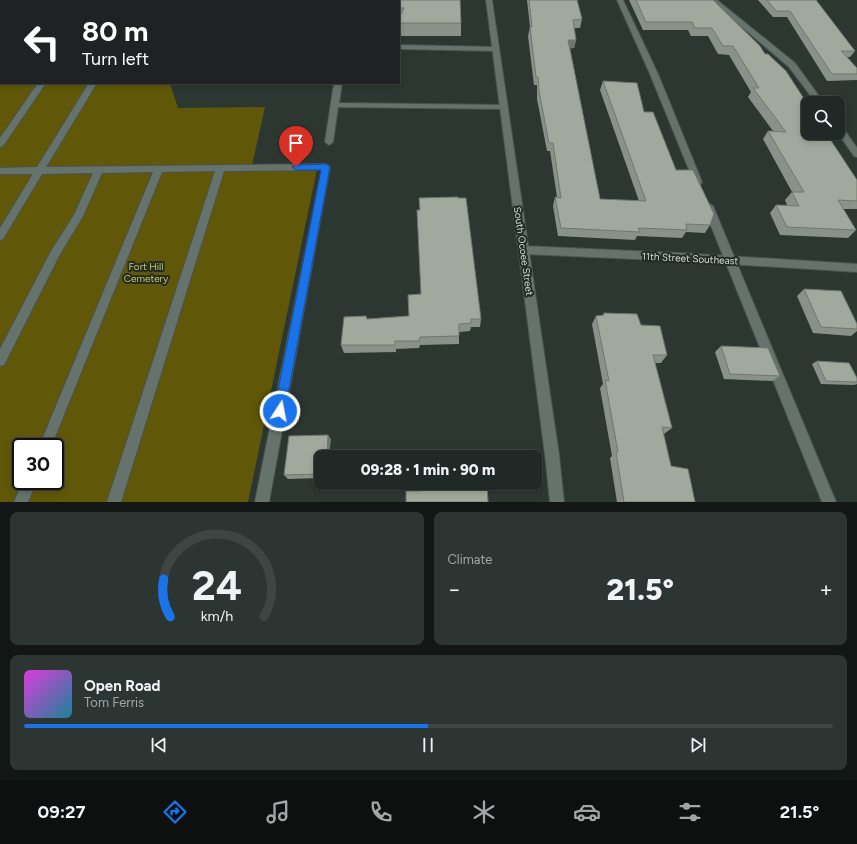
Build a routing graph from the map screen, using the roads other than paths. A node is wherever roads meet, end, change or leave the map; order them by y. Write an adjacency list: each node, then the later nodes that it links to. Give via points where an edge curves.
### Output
1 (489, 0): 5 (street, South Ocoee Street)
2 (620, 0): 23 (street, via 654,74)
3 (713, 0): 9 (street, via 792,65)
4 (400, 47): 5 (street)
5 (496, 49): 11 (street, South Ocoee Street)
6 (41, 84): 14 (street)
7 (92, 84): 20 (street)
8 (338, 84): 10 (street)
9 (815, 96)
10 (334, 105): 11 (street); 13 (street)
11 (504, 107): 22 (street, South Ocoee Street)
12 (845, 137): 15 (street)
13 (329, 142)
14 (0, 144)
15 (857, 154)
16 (220, 169): 18 (street); 29 (street); 30 (street, via 326,167)
17 (99, 170): 18 (street); 20 (street); 25 (street, via 78,216 55,254)
18 (158, 170): 26 (street)
19 (0, 171): 20 (street)
20 (40, 171): 21 (street)
21 (0, 236)
22 (524, 250): 23 (street, 11th Street Southeast); 31 (street, South Ocoee Street)
23 (729, 260): 24 (street, 11th Street Southeast); 32 (street)
24 (857, 268)
25 (0, 361)
26 (49, 438)
27 (26, 490): 28 (street)
28 (21, 502)
29 (114, 502)
30 (262, 502)
31 (557, 502)
32 (829, 502)

